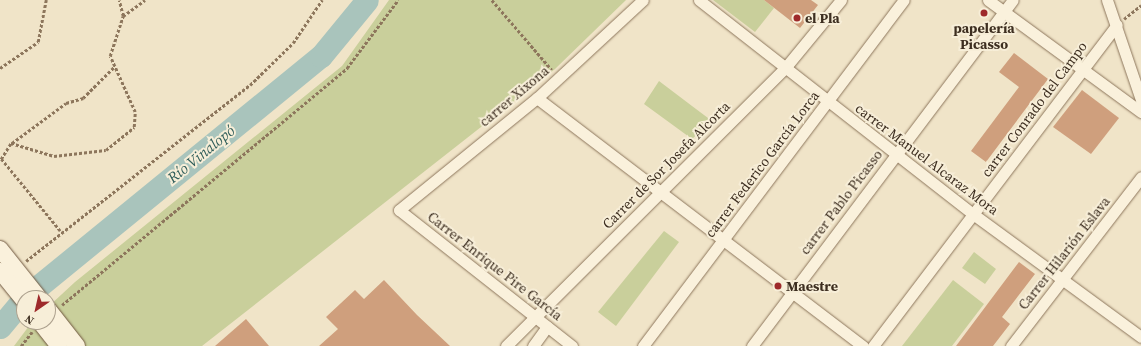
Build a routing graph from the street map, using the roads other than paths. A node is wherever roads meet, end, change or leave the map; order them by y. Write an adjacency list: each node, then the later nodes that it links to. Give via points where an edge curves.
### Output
1 (643, 0): 12 (street, carrer Xixona)
2 (699, 0): 10 (street, carrer Manuel Alcaraz Mora)
3 (841, 0): 10 (street, Carrer de Sor Josefa Alcorta)
4 (904, 0): 14 (street, carrer Federico García Lorca)
5 (988, 0): 8 (street)
6 (1012, 0): 8 (street, carrer Pablo Picasso)
7 (1107, 0): 9 (street)
8 (1003, 12): 11 (street); 16 (street, carrer Pablo Picasso)
9 (1117, 25): 11 (street, carrer Conrado del Campo); 13 (street)
10 (785, 68): 14 (street, carrer Manuel Alcaraz Mora); 18 (street, Carrer de Sor Josefa Alcorta)
11 (1081, 72): 15 (street); 20 (street, carrer Conrado del Campo)
12 (537, 98): 18 (street); 19 (street, carrer Xixona)
13 (1141, 100)
14 (828, 101): 16 (street, carrer Manuel Alcaraz Mora); 21 (street, carrer Federico García Lorca)
15 (1141, 112)
16 (896, 154): 20 (street, carrer Manuel Alcaraz Mora); 27 (street, carrer Pablo Picasso)
17 (1141, 177): 24 (street, Carrer Hilarión Eslava)
18 (661, 192): 21 (street); 29 (street, Carrer de Sor Josefa Alcorta)
19 (399, 210): 29 (street, Carrer Enrique Pire García)
20 (974, 214): 24 (street, carrer Manuel Alcaraz Mora); 41 (street, carrer Conrado del Campo)
21 (724, 239): 27 (street); 38 (street, carrer Federico García Lorca)
22 (0, 249): 25 (main road, bridge)
23 (0, 271): 26 (main road, bridge)
24 (1064, 278): 32 (street, carrer Manuel Alcaraz Mora); 42 (street, Carrer Hilarión Eslava)
25 (33, 290)
26 (16, 291)
27 (792, 292): 39 (street, carrer Pablo Picasso); 40 (street)
28 (56, 311): 34 (main road, bridge)
29 (535, 317): 30 (street, Carrer Enrique Pire García); 35 (street, Carrer de Sor Josefa Alcorta)
30 (547, 327): 36 (street); 37 (street, Carrer Enrique Pire García)
31 (46, 330): 33 (main road, bridge)
32 (1141, 337)
33 (59, 346)
34 (77, 346)
35 (506, 346)
36 (533, 346)
37 (572, 346)
38 (643, 346)
39 (752, 346)
40 (863, 346)
41 (874, 346)
42 (1011, 346)

